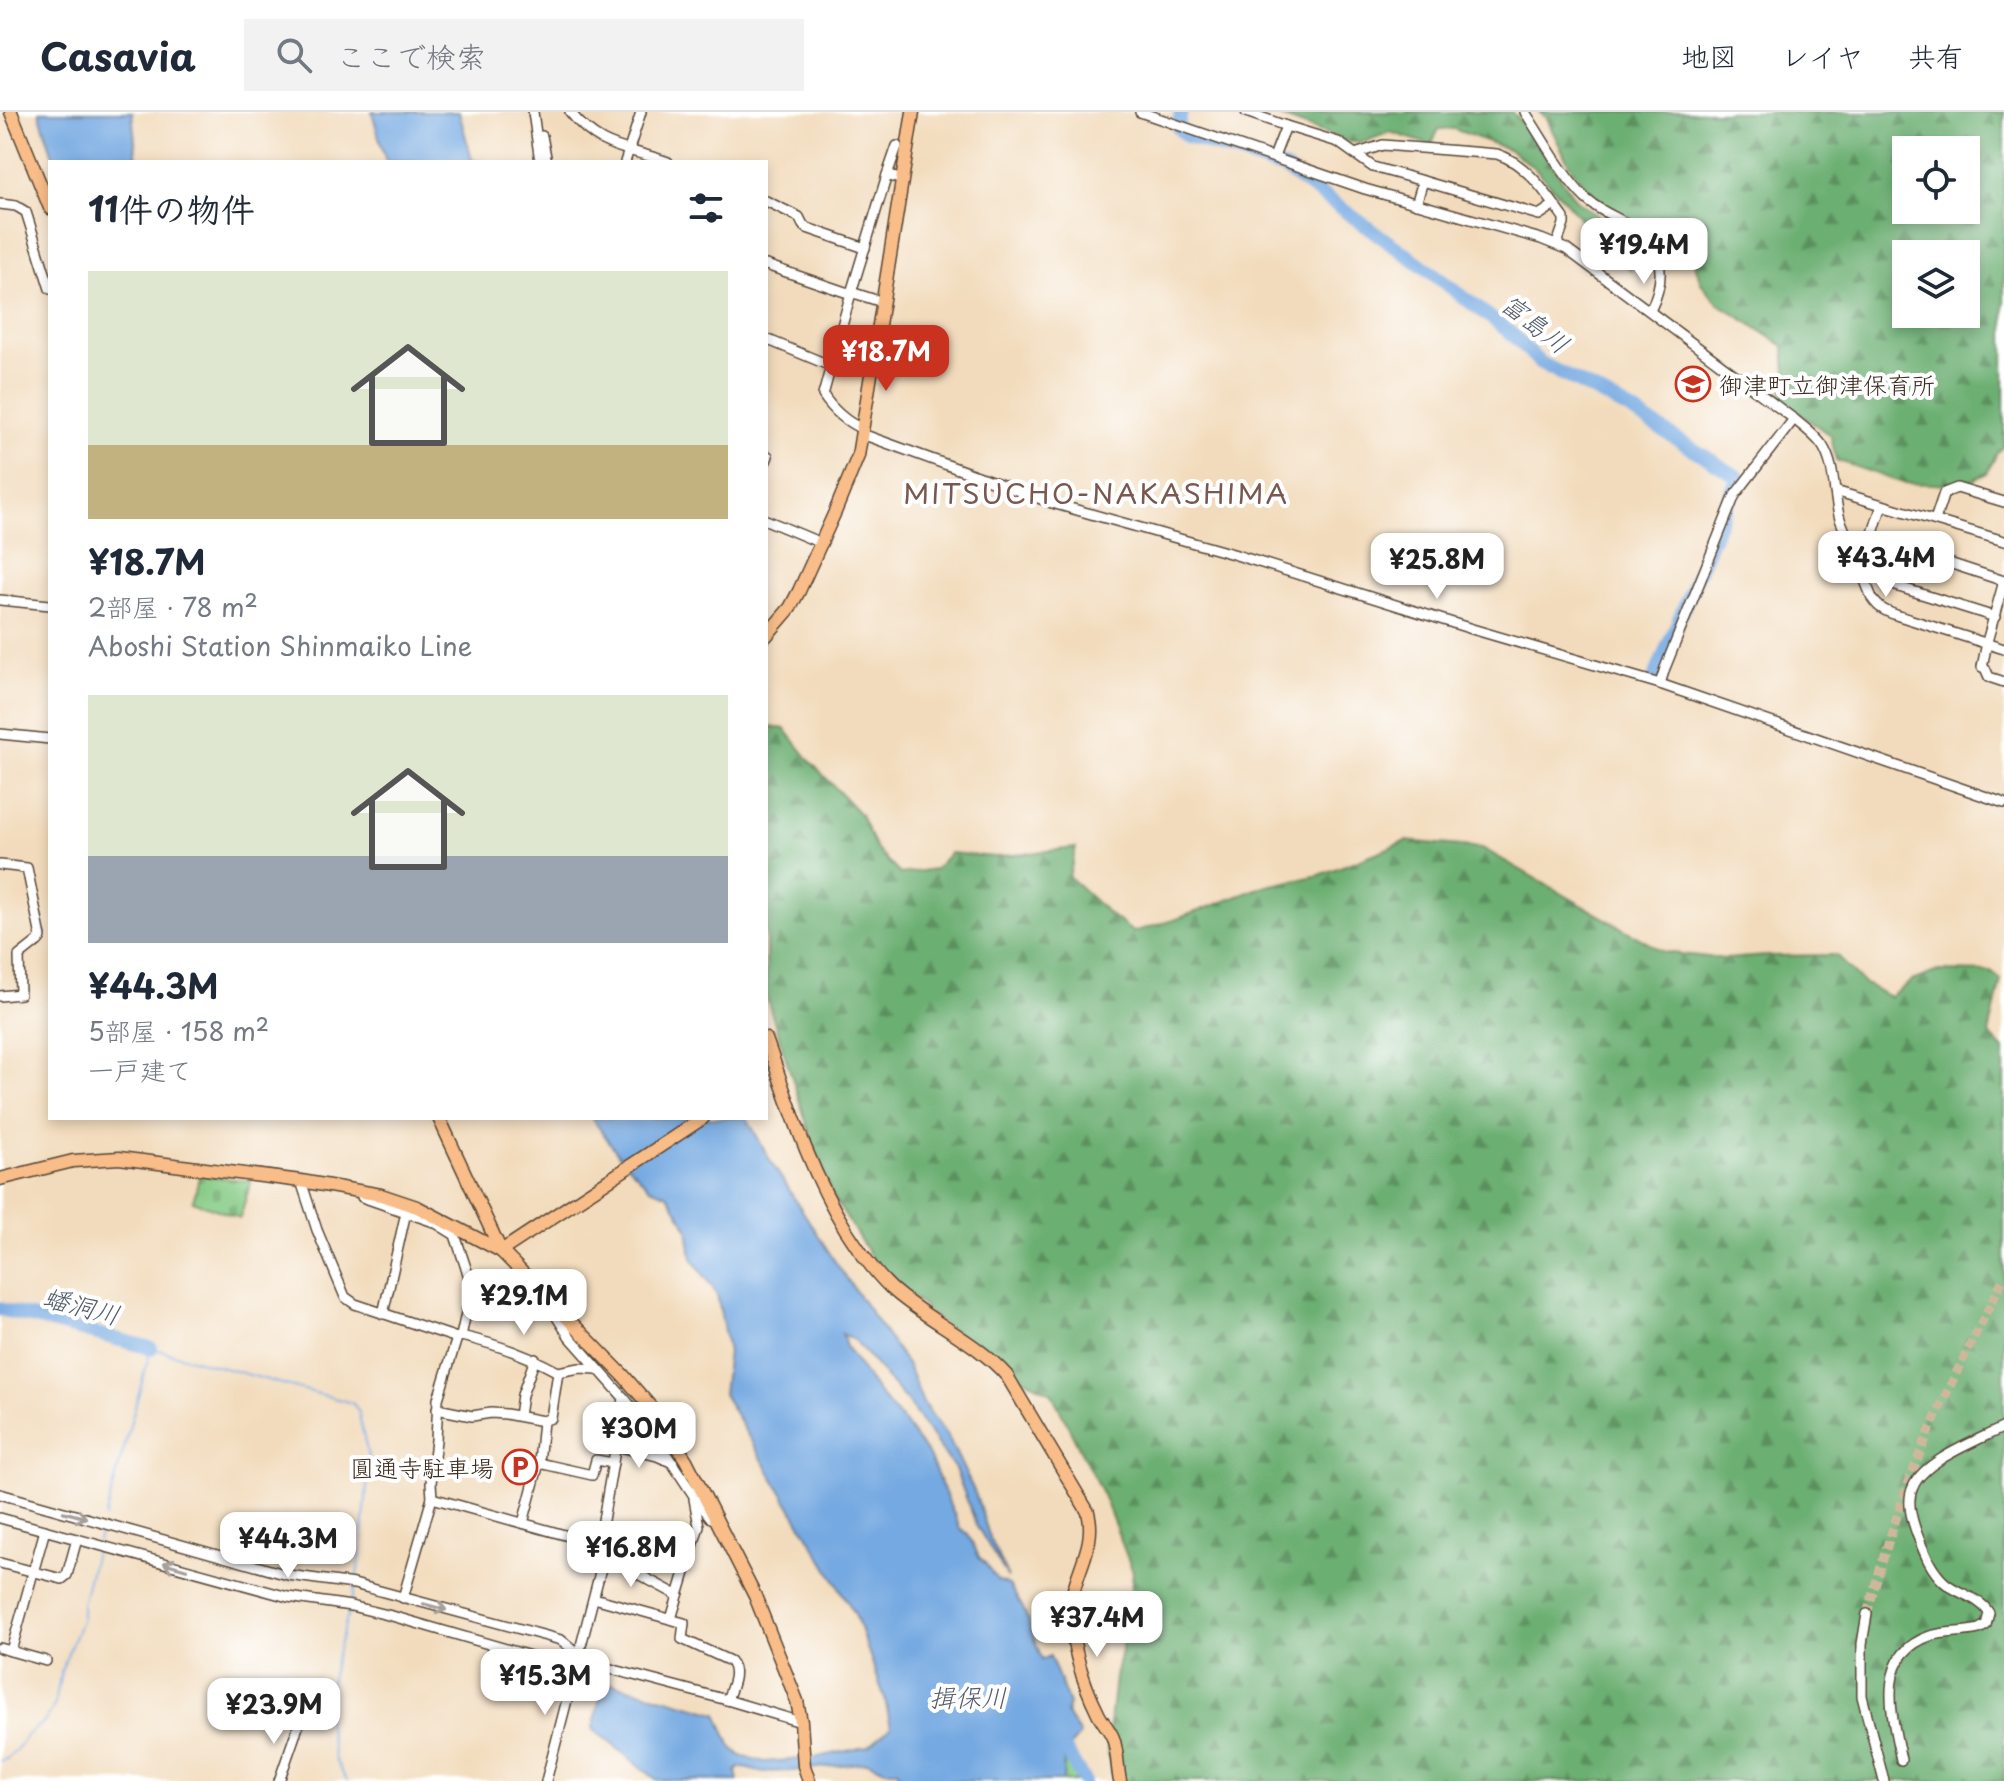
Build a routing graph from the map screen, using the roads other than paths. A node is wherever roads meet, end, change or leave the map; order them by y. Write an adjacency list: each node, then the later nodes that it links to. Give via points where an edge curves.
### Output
1 (11, 112): 23 (main road)
2 (533, 112): 10 (street)
3 (570, 112): 12 (street, via 598,140)
4 (641, 112): 12 (street)
5 (913, 112): 20 (main road)
6 (1140, 112): 14 (street)
7 (1246, 112): 9 (street)
8 (1525, 112): 33 (street, via 1587,200 1639,231 1653,247 1661,278)
9 (1286, 126): 13 (street, via 1338,142); 14 (street)
10 (536, 131): 15 (street); 16 (street)
11 (897, 146): 19 (street)
12 (629, 149): 17 (street); 18 (street)
13 (1355, 154): 21 (street, via 1373,167); 26 (street, via 1383,145 1509,157)
14 (1274, 157): 25 (street)
15 (540, 160)
16 (547, 160)
17 (626, 160)
18 (662, 160)
19 (887, 175): 20 (street); 28 (street)
20 (902, 180): 32 (main road)
21 (1423, 181): 25 (street); 26 (street, via 1539,215)
22 (768, 202): 28 (street, via 799,217 807,228)
23 (48, 203)
24 (0, 204): 30 (street, via 26,212)
25 (1416, 204): 27 (street)
26 (1554, 205): 27 (street, via 1564,218)
27 (1557, 244): 33 (street)
28 (865, 248): 31 (street)
29 (768, 266): 31 (street)
30 (48, 283)
31 (851, 293): 32 (street); 35 (street)
32 (882, 302): 37 (main road)
33 (1650, 311): 36 (street)
34 (768, 340): 35 (street)
35 (831, 366): 37 (street, via 825,400)
36 (1794, 419): 38 (street, via 1821,444); 54 (street, via 1735,495)
37 (862, 432): 45 (main road, via 854,469); 54 (street, via 1052,503)
38 (1835, 491): 40 (street); 51 (street, via 1840,519 1878,606)
39 (2004, 502): 41 (street, via 1957,488 1944,493)
40 (1882, 505): 41 (street); 43 (street)
41 (1935, 520): 44 (street)
42 (768, 521): 45 (street)
43 (1875, 541): 46 (street); 49 (street, via 1896,586)
44 (2004, 541)
45 (821, 543): 50 (main road, via 790,608)
46 (2004, 581): 49 (street)
47 (0, 600): 48 (street)
48 (48, 605)
49 (1998, 613): 51 (street)
50 (768, 634)
51 (1987, 643): 52 (street); 53 (street, via 1982,667 1989,677)
52 (2004, 649)
53 (2004, 682)
54 (1660, 684): 57 (street)
55 (0, 734): 56 (street)
56 (48, 739)
57 (2004, 803)
58 (0, 865): 59 (street, via 27,868 41,937 19,956 20,994)
59 (0, 996)
60 (768, 1053): 61 (main road)
61 (771, 1074): 114 (main road, via 811,1164 866,1259 901,1296 1000,1368 1088,1512 1091,1533 1073,1592 1073,1631 1087,1689 1113,1739)
62 (440, 1120): 68 (main road)
63 (700, 1120): 68 (main road)
64 (0, 1179): 65 (main road, via 73,1161 119,1158)
65 (301, 1181): 66 (main road); 70 (street, via 345,1297)
66 (361, 1191): 67 (street, via 362,1197); 68 (main road, via 417,1207)
67 (406, 1212): 70 (street); 71 (street, via 455,1235 472,1286)
68 (505, 1248): 69 (main road)
69 (543, 1295): 73 (street); 89 (main road, via 654,1411)
70 (383, 1314): 71 (street)
71 (459, 1337): 72 (street); 76 (street)
72 (535, 1359): 74 (street); 77 (street)
73 (597, 1369): 74 (street); 75 (street)
74 (558, 1372): 78 (street, via 551,1418)
75 (624, 1398): 80 (street); 83 (street)
76 (437, 1409): 77 (street); 86 (street)
77 (519, 1416): 78 (street)
78 (543, 1421): 81 (street)
79 (2004, 1427): 110 (street, via 1939,1461 1912,1488 1914,1526 1933,1569 1989,1613 1979,1629 1931,1636 1899,1658 1891,1699)
80 (616, 1446): 82 (street); 83 (street)
81 (539, 1463): 82 (street, via 592,1475 596,1460); 88 (street)
82 (613, 1463): 92 (street)
83 (673, 1463): 85 (street)
84 (0, 1494): 95 (street, one-way to 95, via 288,1575)
85 (694, 1496): 89 (street); 96 (street, via 699,1526)
86 (432, 1498): 88 (street); 97 (street)
87 (0, 1518): 90 (street)
88 (523, 1523): 92 (street)
89 (723, 1529): 109 (main road, via 771,1634)
90 (45, 1530): 91 (street); 94 (street)
91 (77, 1539): 94 (street, via 62,1579); 99 (street, one-way to 91, via 288,1597)
92 (602, 1546): 96 (street); 98 (street)
93 (0, 1563): 94 (street)
94 (33, 1572): 104 (street)
95 (352, 1584): 97 (street); 99 (street)
96 (677, 1595): 102 (street)
97 (402, 1598): 101 (street); 105 (street, one-way to 105, via 561,1640)
98 (594, 1598): 102 (street); 105 (street)
99 (346, 1605): 101 (street)
100 (1867, 1614): 115 (street, via 1862,1696)
101 (395, 1617): 105 (street, via 544,1660)
102 (671, 1619): 107 (street, via 684,1623 682,1639 734,1666)
103 (0, 1648): 104 (street)
104 (11, 1651): 106 (street)
105 (577, 1660): 107 (street); 112 (street)
106 (46, 1661)
107 (727, 1700): 109 (street)
108 (300, 1721): 111 (street)
109 (801, 1722): 113 (main road)
110 (1901, 1760)
111 (279, 1781)
112 (546, 1781)
113 (809, 1781)
114 (1120, 1781)
115 (1884, 1781)

